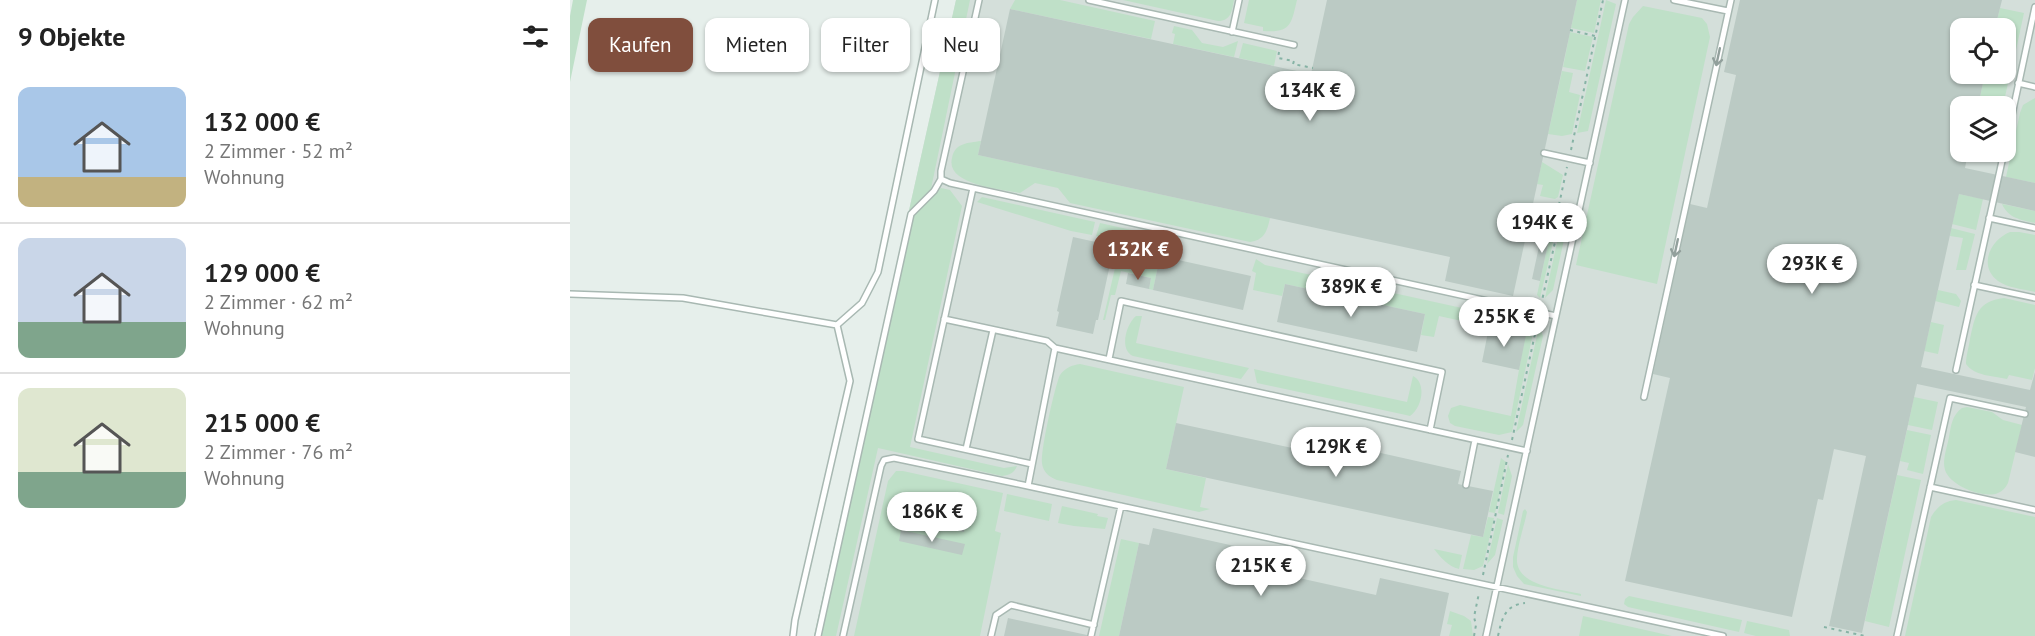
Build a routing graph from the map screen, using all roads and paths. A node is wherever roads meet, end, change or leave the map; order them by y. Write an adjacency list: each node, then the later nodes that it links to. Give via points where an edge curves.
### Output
1 (935, 0): 31 (lane, via 878,272 862,303)
2 (979, 0): 20 (lane)
3 (1089, 0): 11 (lane)
4 (1239, 0): 11 (lane)
5 (1625, 0): 19 (lane)
6 (1674, 0): 9 (lane)
7 (1731, 0): 9 (lane)
8 (2035, 7): 14 (lane)
9 (1728, 11): 36 (lane, one-way to 36)
10 (1570, 30): 12 (path)
11 (1232, 32): 13 (lane)
12 (1595, 36)
13 (1294, 45)
14 (2018, 83): 15 (lane); 16 (lane)
15 (2035, 87)
16 (2015, 96)
17 (1544, 153): 19 (lane)
18 (2002, 162): 23 (lane)
19 (1590, 163): 24 (lane)
20 (941, 178): 21 (lane); 53 (lane, via 911,214)
21 (973, 188): 29 (lane); 30 (lane)
22 (1532, 209): 24 (lane)
23 (1989, 218): 25 (lane); 26 (lane)
24 (1577, 219): 29 (lane)
25 (2035, 228)
26 (1974, 285): 28 (lane); 35 (lane)
27 (570, 294): 31 (lane, via 682,298)
28 (2035, 298)
29 (1556, 316): 41 (lane)
30 (944, 319): 32 (lane); 40 (lane, via 918,439)
31 (837, 325): 52 (lane, via 850,381)
32 (993, 330): 33 (lane, via 1047,341); 40 (lane)
33 (1055, 348): 34 (lane); 42 (lane)
34 (1108, 360): 38 (lane); 38 (lane, via 1121,302 1133,304 1442,372)
35 (1956, 370)
36 (1644, 397)
37 (2025, 414): 45 (lane, via 1950,398)
38 (1430, 430): 39 (lane)
39 (1475, 440): 41 (lane); 43 (lane)
40 (966, 449): 42 (lane)
41 (1527, 451): 48 (lane)
42 (1032, 464): 44 (lane)
43 (1466, 485)
44 (1028, 486): 46 (lane); 54 (lane, via 884,459)
45 (1930, 487): 47 (lane); 61 (lane)
46 (1121, 506): 48 (lane); 50 (lane)
47 (2035, 510)
48 (1497, 587): 57 (lane); 59 (lane)
49 (1529, 602): 58 (path, via 1505,612)
50 (1094, 625): 55 (lane, via 1011,605 996,615); 56 (lane)
51 (1824, 627): 60 (path)
52 (793, 636)
53 (818, 636)
54 (843, 636)
55 (991, 636)
56 (1091, 636)
57 (1486, 636)
58 (1498, 636)
59 (1723, 636)
60 (1865, 636)
61 (1897, 636)

